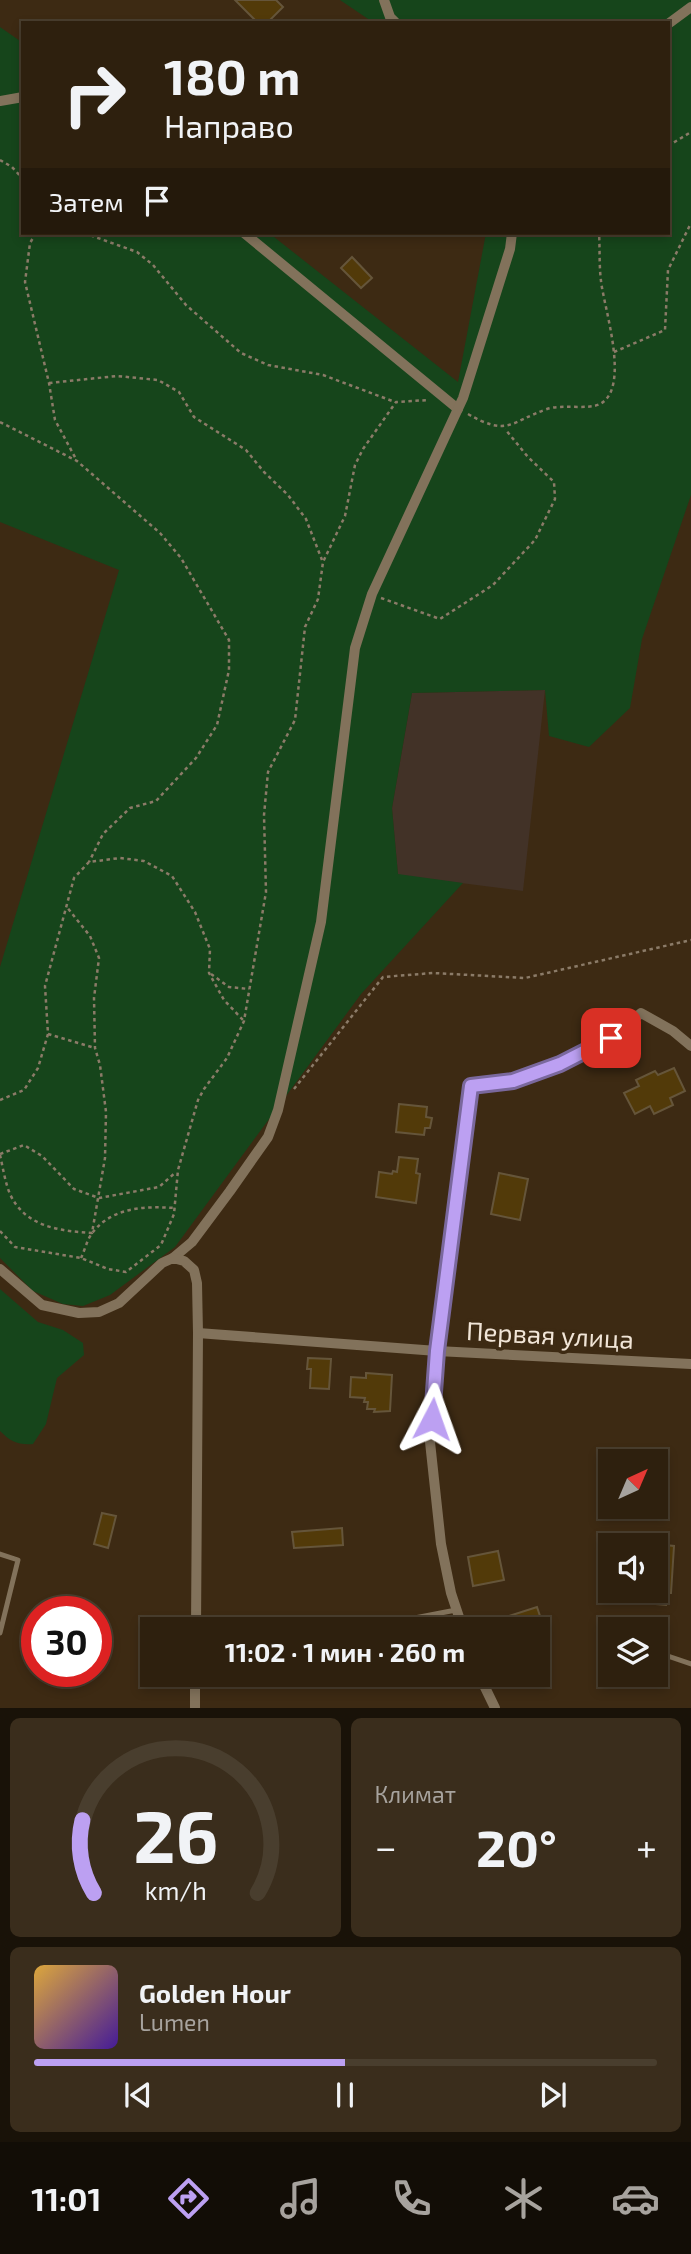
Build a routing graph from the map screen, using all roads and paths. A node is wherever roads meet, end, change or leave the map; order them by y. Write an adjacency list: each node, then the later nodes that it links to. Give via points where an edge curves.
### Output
1 (384, 0): 3 (street)
2 (691, 7): 4 (street)
3 (394, 21)
4 (670, 23)
5 (21, 97): 6 (street)
6 (0, 101)
7 (691, 132): 8 (path)
8 (670, 145)
9 (0, 160): 10 (path)
10 (21, 177)
11 (691, 223): 17 (path, via 668,270 665,330)
12 (35, 235): 18 (path, via 25,282)
13 (90, 235): 20 (path, via 137,252 186,306 241,353 268,365 323,375)
14 (246, 235): 21 (street)
15 (512, 235): 21 (street)
16 (599, 235): 17 (path, via 601,282)
17 (614, 352): 23 (path, via 614,387 600,404 549,408)
18 (49, 383): 24 (path, via 55,420); 25 (path, via 117,376 158,380 179,392 194,417 246,450 288,495 306,519)
19 (431, 400): 20 (path)
20 (396, 402): 25 (path, via 355,465 345,516)
21 (458, 408): 23 (path); 26 (street)
22 (0, 422): 24 (path)
23 (504, 428): 26 (path, via 554,482 555,499 535,540 493,585 440,619)
24 (77, 461): 27 (path, via 160,533 181,558 229,640 229,670 210,736 156,801 130,808 103,834)
25 (323, 562): 31 (path, via 318,599 305,627 295,720 268,772 266,892)
26 (372, 594): 45 (street, via 355,648 321,922 278,1110 268,1137 237,1181 192,1242)
27 (89, 862): 28 (path, via 74,878); 30 (path, via 144,861 172,876 195,912 210,948)
28 (66, 905): 33 (path, via 45,986); 35 (path, via 90,936 99,958)
29 (691, 940): 36 (path, via 525,978 433,972 383,977)
30 (209, 973): 31 (path, via 229,987); 32 (path, via 223,1000)
31 (249, 989): 32 (path)
32 (244, 1021): 39 (path, via 227,1058 198,1100)
33 (48, 1034): 35 (path); 37 (path, via 38,1069 24,1090)
34 (691, 1046): 48 (street, via 641,1013 611,1038 560,1064 513,1081 471,1086)
35 (95, 1048): 40 (path, via 106,1112)
36 (294, 1090)
37 (0, 1100)
38 (0, 1154): 40 (path, via 24,1145 42,1156 74,1189); 43 (path, via 11,1195 33,1222)
39 (178, 1170): 40 (path, via 159,1187); 41 (path)
40 (99, 1198): 43 (path)
41 (175, 1208): 43 (path, via 144,1206 112,1216); 44 (path, via 161,1245 126,1272)
42 (0, 1231): 44 (path, via 15,1247)
43 (92, 1233): 44 (path)
44 (81, 1258)
45 (173, 1258): 46 (street, via 119,1303 89,1312 42,1305); 47 (street, via 194,1270)
46 (0, 1269)
47 (198, 1333): 48 (street, Первая улица); 52 (street)
48 (437, 1351): 49 (street, Первая улица); 51 (street, via 430,1442 441,1544)
49 (691, 1364)
50 (0, 1554): 55 (lane, via 18,1560)
51 (456, 1610): 53 (lane); 54 (street)
52 (195, 1617)
53 (420, 1617)
54 (459, 1617)
55 (0, 1633)
56 (668, 1656): 57 (lane)
57 (691, 1664)
58 (195, 1687): 60 (street)
59 (485, 1687): 61 (street)
60 (195, 1708)
61 (495, 1708)

